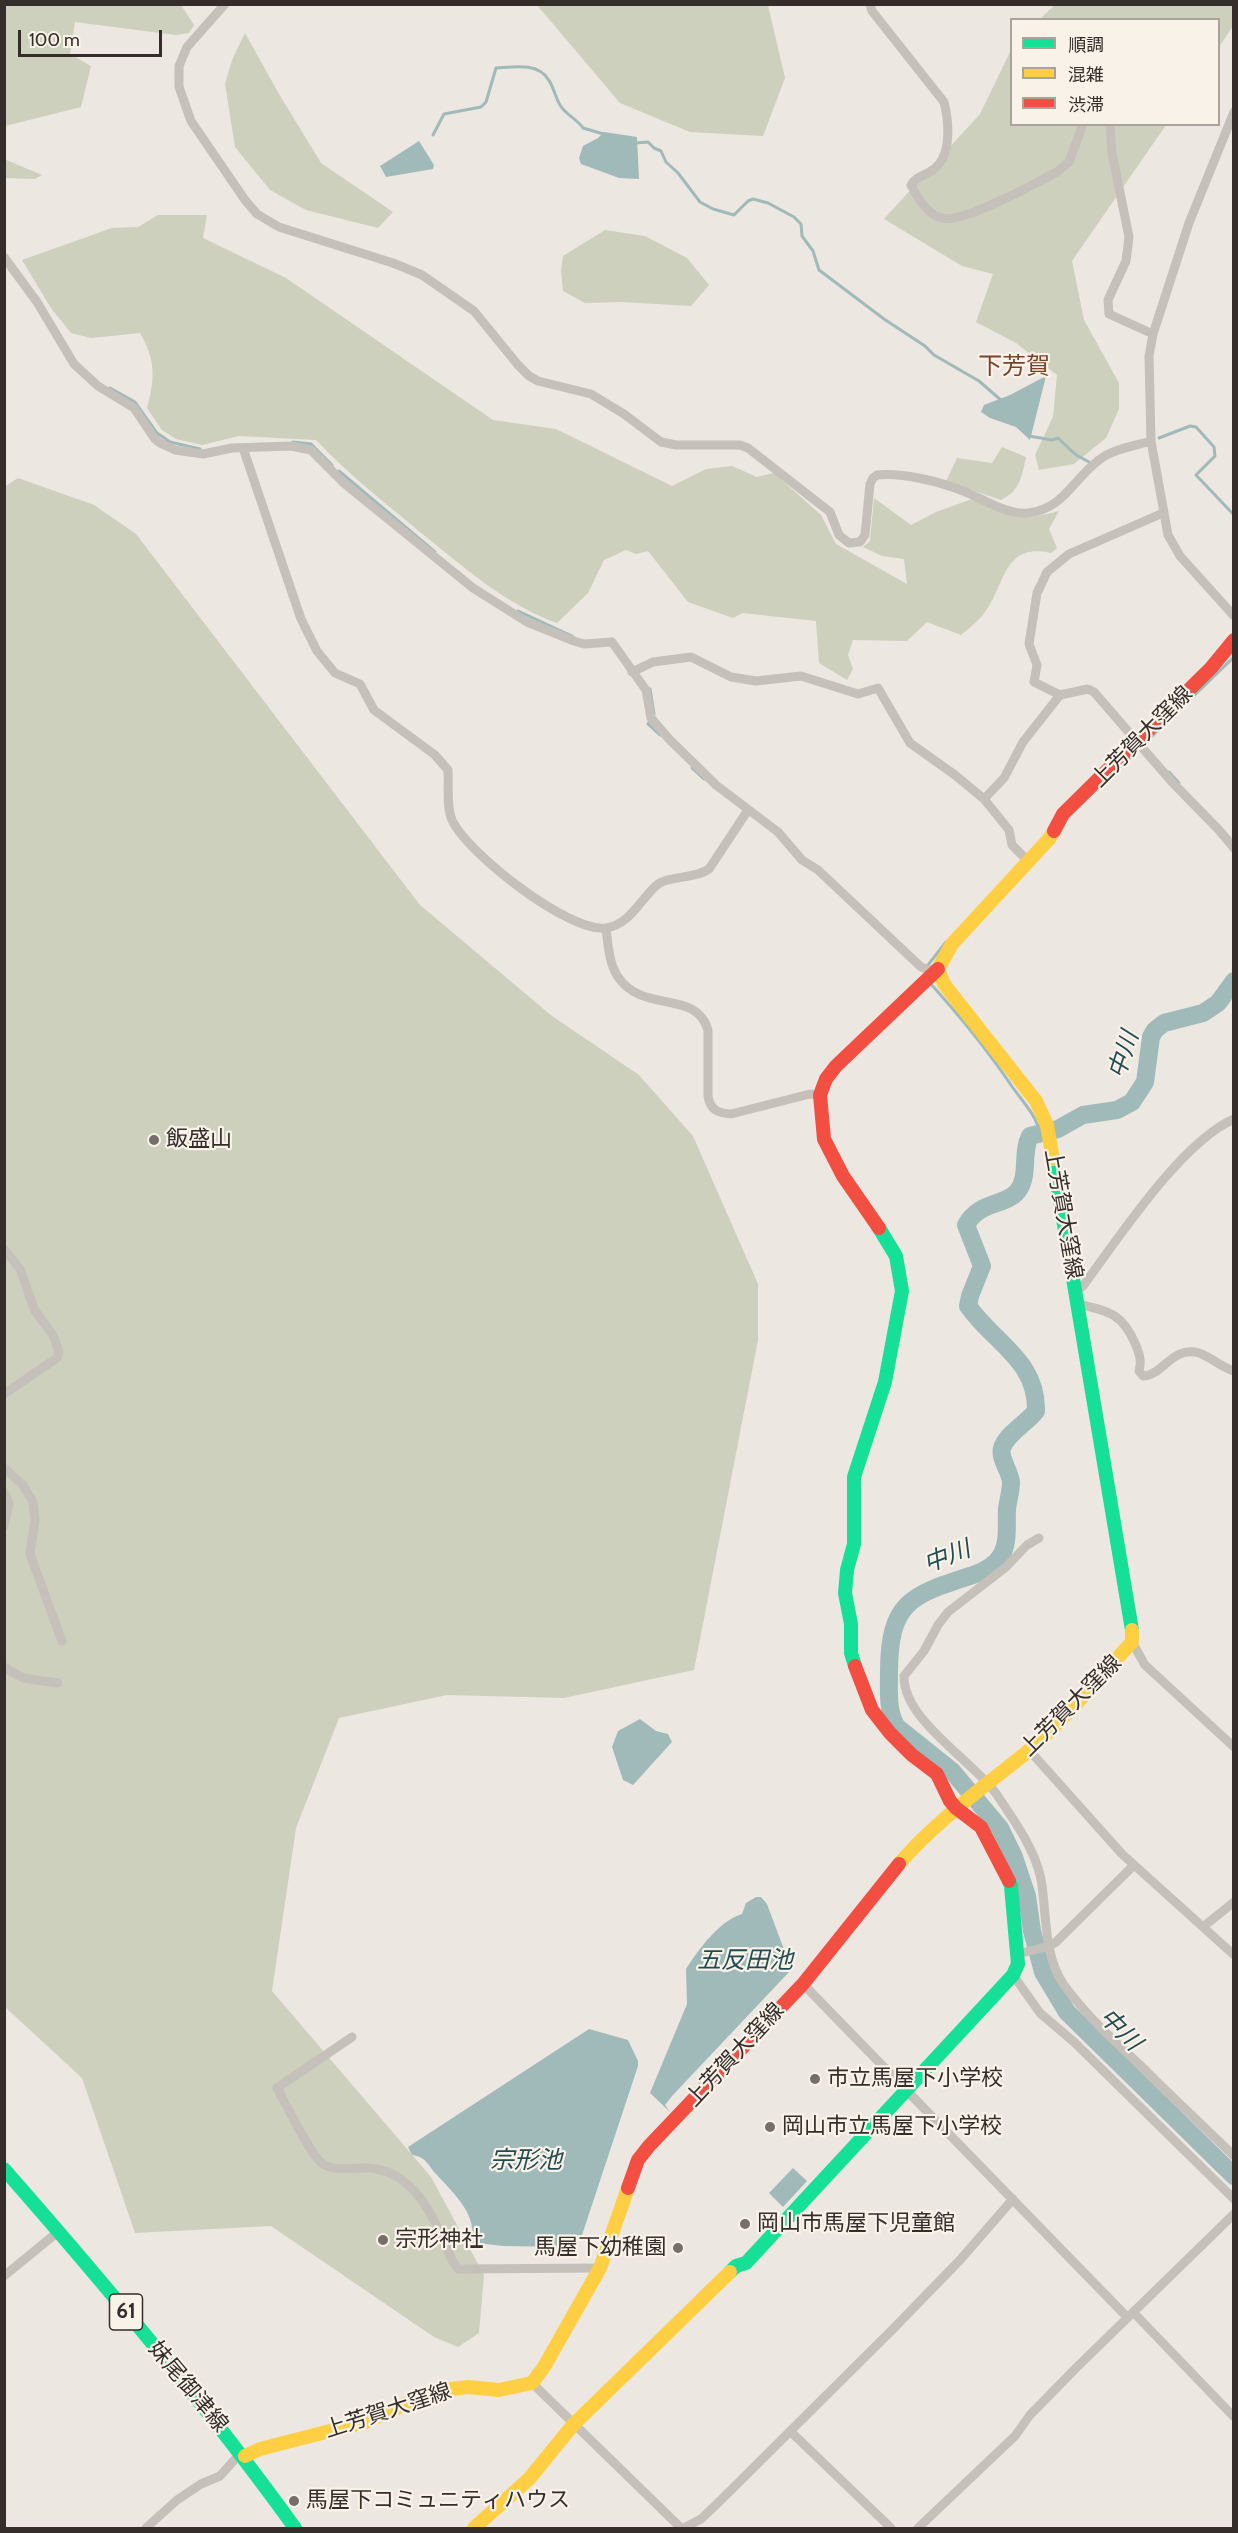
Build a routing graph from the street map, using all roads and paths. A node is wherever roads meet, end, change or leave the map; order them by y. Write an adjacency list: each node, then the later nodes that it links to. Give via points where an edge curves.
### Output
1 (225, 4): 8 (street, via 187,46 179,66 179,87 191,121 257,214 279,227 422,275 474,311 529,376 591,394 661,442 748,448 830,512 839,535 849,543 860,542 865,535 870,484 877,475 937,482 1012,512 1035,512 1058,502 1106,455)
2 (870, 4): 4 (street, via 944,102 948,118 940,164 915,178 911,185 928,209 941,218 972,214 1057,172 1069,162)
3 (1233, 112): 7 (street, via 1189,222)
4 (1082, 126)
5 (1110, 126): 7 (street, via 1129,237 1126,261 1108,300 1109,314)
6 (4, 257): 9 (street, via 74,364 98,386 134,408 155,439 175,450 203,454)
7 (1153, 334): 8 (street, via 1149,356)
8 (1151, 441): 10 (street)
9 (243, 448): 13 (street, via 291,446 311,450 345,484 473,588 527,622 574,641 612,642); 20 (street, via 301,619 324,662 335,673 360,684 374,710 435,755 448,770 453,822 490,863 554,911)
10 (1163, 513): 11 (street, via 1168,535 1180,556); 14 (street, via 1069,554 1047,573 1037,593 1029,644 1037,665 1034,682)
11 (1233, 616)
12 (1233, 640): 15 (main road, 上芳賀大窪線, via 1211,668)
13 (634, 670): 16 (street, via 653,662 691,657 731,677 756,681 801,676 858,694 878,688 910,743); 17 (street, via 648,696 652,719)
14 (1060, 695): 15 (street, via 1088,689 1094,692); 16 (street, via 1023,742 1004,778)
15 (1137, 741): 18 (street); 19 (main road, 上芳賀大窪線, via 1063,814)
16 (984, 799): 19 (street, via 1009,830 1012,845)
17 (747, 812): 20 (street, via 709,869 658,884 631,914); 21 (street, via 778,832 802,860 818,870)
18 (1233, 848)
19 (1028, 861): 21 (main road, 上芳賀大窪線, via 952,944)
20 (606, 928): 22 (street, via 613,966 624,985 648,999 694,1010 706,1022 708,1096 714,1110 731,1114 810,1094)
21 (930, 975): 22 (main road, via 836,1066); 25 (main road, 上芳賀大窪線, via 939,976 1036,1101 1049,1132)
22 (820, 1095): 39 (main road, via 824,1139 843,1176 890,1244 902,1291 885,1382 854,1477 854,1544 845,1593 851,1653 872,1710 904,1748 937,1774 950,1801)
23 (1233, 1119): 25 (street, via 1185,1157 1144,1203)
24 (4, 1249): 27 (street, via 21,1269 35,1311 53,1335 59,1352 57,1358)
25 (1077, 1297): 26 (street, via 1123,1322 1140,1354 1139,1371 1143,1376 1173,1356 1191,1352); 33 (main road, 上芳賀大窪線, via 1132,1619)
26 (1233, 1371)
27 (4, 1394)
28 (4, 1468): 32 (street, via 23,1485 33,1502 35,1520 30,1554)
29 (4, 1492): 30 (street, via 9,1503)
30 (4, 1526)
31 (1039, 1538): 38 (street, via 948,1612 904,1676 906,1692 919,1714)
32 (62, 1641)
33 (1132, 1642): 36 (street, via 1145,1665); 37 (main road, 上芳賀大窪線)
34 (4, 1667): 35 (street, via 23,1678)
35 (58, 1683)
36 (1233, 1747)
37 (1029, 1750): 38 (main road, 上芳賀大窪線); 40 (street)
38 (986, 1786): 39 (main road, 上芳賀大窪線); 43 (street, via 1002,1803 1031,1852 1040,1877)
39 (960, 1806): 44 (main road, via 989,1838 1011,1886); 47 (main road, 上芳賀大窪線, via 900,1862)
40 (1134, 1865): 42 (street); 43 (street)
41 (1233, 1902): 42 (street)
42 (1203, 1927): 45 (street)
43 (1048, 1947): 44 (street); 50 (street, via 1062,1981 1083,2011)
44 (1021, 1953): 46 (main road)
45 (1233, 1955)
46 (1013, 1975): 49 (main road); 53 (street, via 1040,2013)
47 (802, 1984): 49 (street); 56 (main road, 上芳賀大窪線, via 638,2160)
48 (352, 2037): 56 (street, via 278,2088 322,2164 393,2172 405,2181 420,2196 458,2269)
49 (907, 2090): 52 (street); 61 (main road, via 746,2263 736,2266)
50 (1233, 2156)
51 (4, 2169): 55 (main road, 妹尾御津線 / 61)
52 (1013, 2199): 58 (street); 62 (street, via 960,2260)
53 (1233, 2199)
54 (1233, 2214): 58 (street)
55 (59, 2231): 57 (street); 63 (main road, 妹尾御津線 / 61)
56 (600, 2268): 59 (main road, 上芳賀大窪線)
57 (4, 2276)
58 (1130, 2315): 60 (street); 69 (street, via 1030,2415 1015,2436)
59 (531, 2384): 61 (street); 63 (main road, 上芳賀大窪線, via 499,2390 468,2386 451,2389 375,2418)
60 (1233, 2417)
61 (573, 2425): 66 (main road, via 529,2479); 67 (street)
62 (790, 2430): 67 (street, via 721,2500); 68 (street)
63 (245, 2456): 64 (street, via 237,2457 220,2476 177,2500); 65 (main road, 妹尾御津線 / 61)
64 (146, 2529)
65 (295, 2529)
66 (474, 2529)
67 (682, 2529)
68 (891, 2529)
69 (918, 2529)

